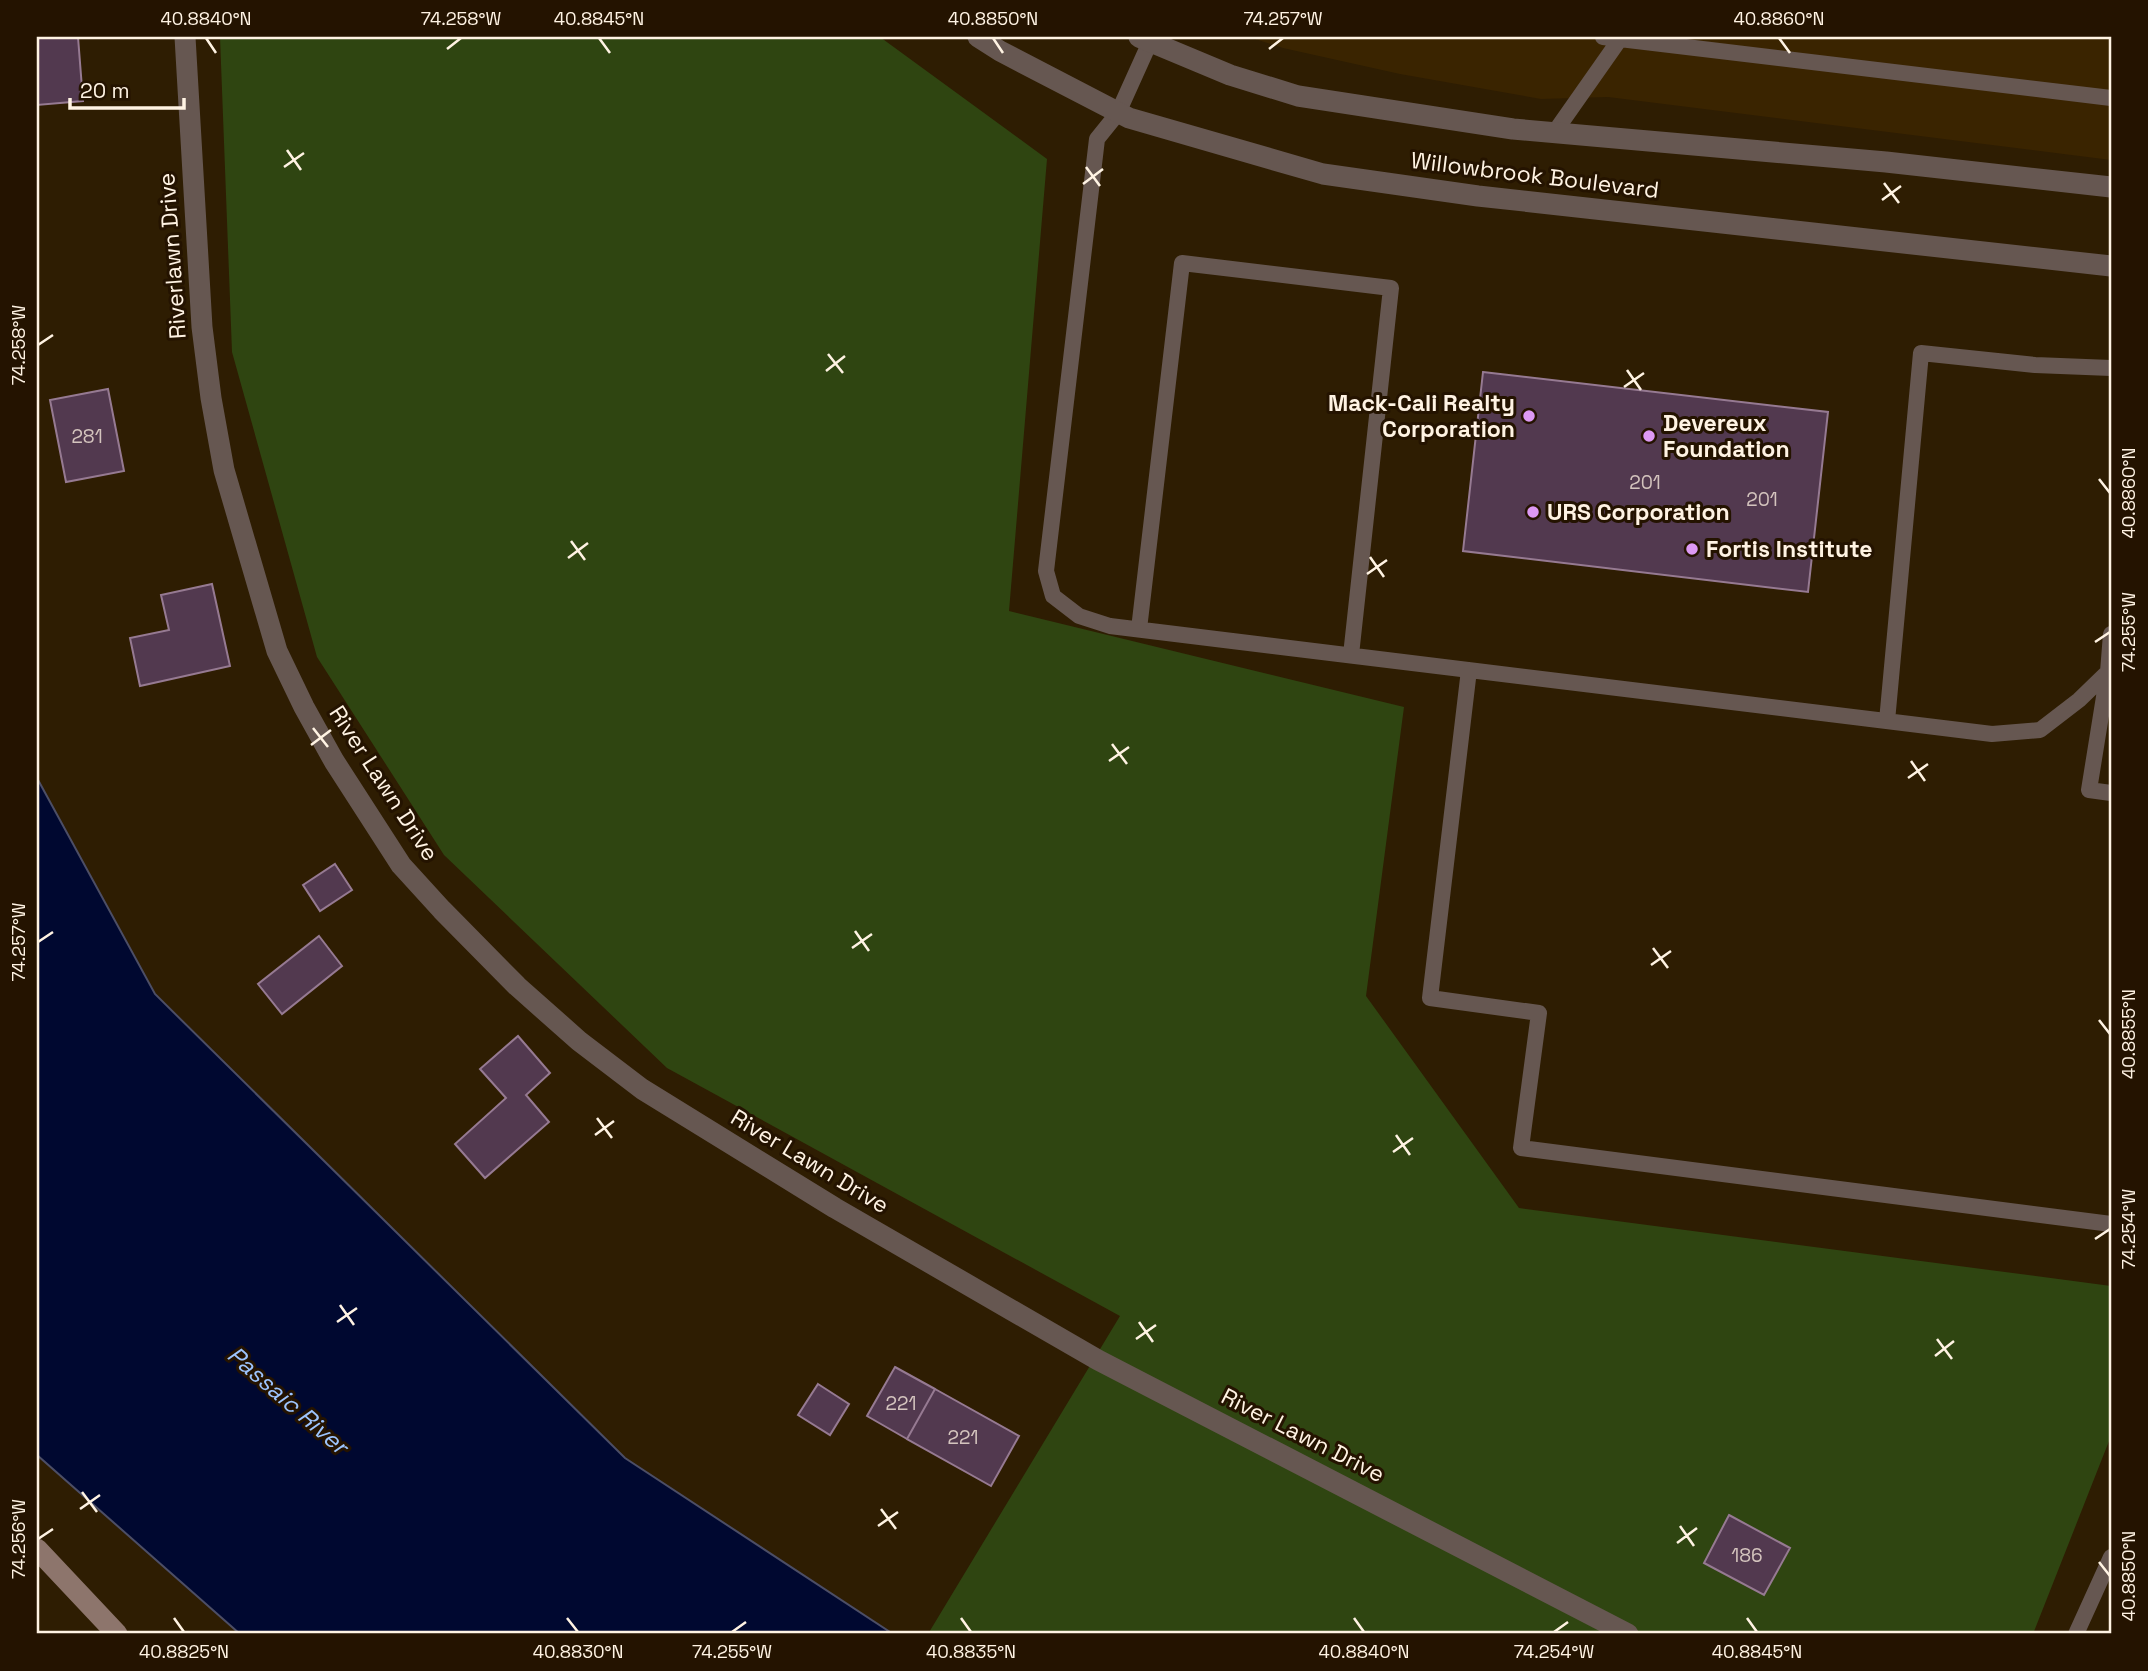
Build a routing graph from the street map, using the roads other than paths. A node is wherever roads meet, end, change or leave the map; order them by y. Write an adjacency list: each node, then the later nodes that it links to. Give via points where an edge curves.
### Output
1 (185, 37): 12 (street, Riverlawn Drive, via 202,327)
2 (978, 37): 7 (street, Willowbrook Boulevard)
3 (1603, 37): 5 (lane)
4 (1145, 39): 7 (lane); 8 (street, Willowbrook Boulevard, via 1230,75 1298,96)
5 (1620, 39): 6 (lane); 8 (lane)
6 (2111, 98)
7 (1118, 113): 10 (street, Willowbrook Boulevard, via 1323,174 1478,196); 13 (lane, via 1097,139 1046,571 1053,596 1079,616)
8 (1554, 132): 9 (street, Willowbrook Boulevard)
9 (2111, 187)
10 (2111, 266)
11 (2111, 368): 18 (lane, via 1921,353)
12 (224, 470): 24 (street, River Lawn Drive, via 277,651 334,761 401,865 517,986 579,1041 642,1089 835,1208 1086,1353)
13 (1139, 629): 15 (lane); 15 (lane, via 1182,263 1391,288)
14 (2111, 634): 17 (lane)
15 (1351, 655): 16 (lane)
16 (1469, 670): 18 (lane); 20 (lane, via 1430,998 1539,1013 1521,1148)
17 (2110, 671): 18 (lane, via 2040,730 1992,734); 19 (lane, via 2089,790)
18 (1887, 721)
19 (2111, 793)
20 (2111, 1224)
21 (37, 1549): 23 (street)
22 (2111, 1557): 25 (lane)
23 (117, 1634)
24 (1628, 1634)
25 (2076, 1634)

